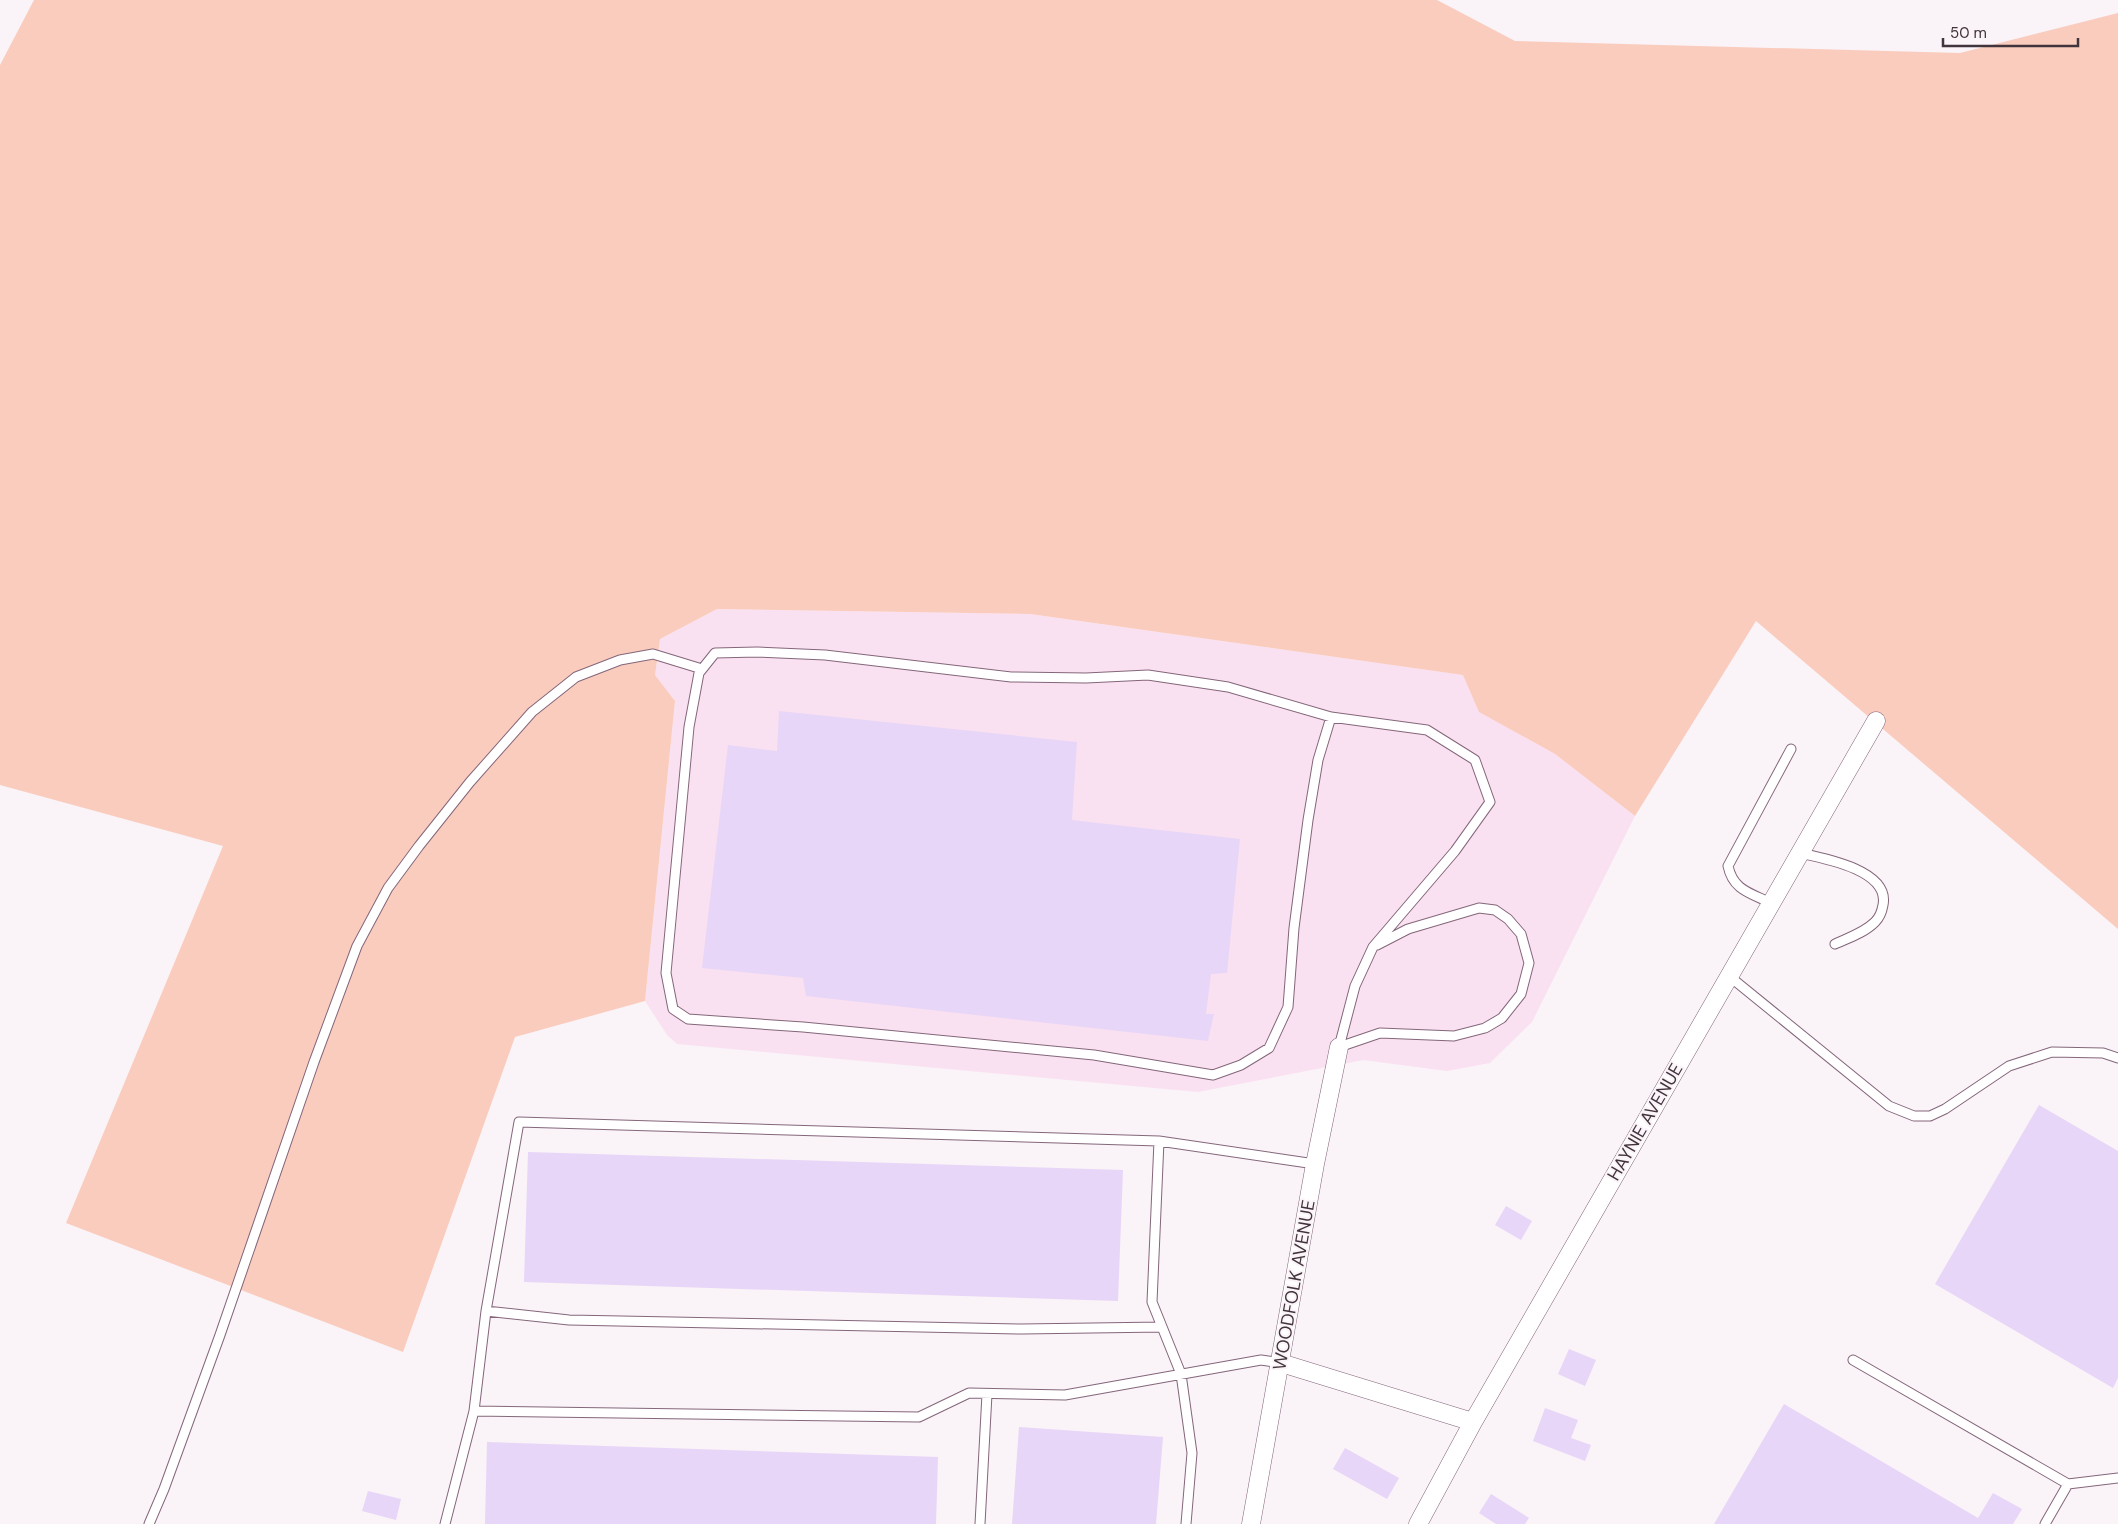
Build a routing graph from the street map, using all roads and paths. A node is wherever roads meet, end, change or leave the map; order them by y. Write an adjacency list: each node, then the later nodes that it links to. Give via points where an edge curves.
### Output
1 (702, 668): 2 (lane, via 715,653 757,652 825,656 1012,677 1148,675 1228,687); 2 (lane, via 689,727 666,973 673,1009 688,1019 1094,1055 1213,1075 1241,1065 1269,1048 1288,1006 1308,820 1318,760); 24 (lane, via 653,654 620,660 576,676 532,712 476,775 388,888 357,946 183,1439)
2 (1331, 717): 8 (lane, via 1427,730 1475,760 1490,802)
3 (1876, 721): 5 (street, HAYNIE AVENUE)
4 (1791, 749): 6 (lane, via 1728,866 1730,878 1738,887)
5 (1799, 853): 6 (street, HAYNIE AVENUE); 7 (lane, via 1847,865 1874,881 1883,893 1884,903 1875,922)
6 (1770, 903): 9 (street, HAYNIE AVENUE)
7 (1835, 944)
8 (1374, 947): 10 (lane, via 1355,986); 10 (lane, via 1408,929 1479,908 1495,910 1508,919 1521,934 1529,963 1521,994 1502,1018 1485,1028 1454,1036 1380,1032)
9 (1729, 976): 11 (lane, via 1889,1106 1914,1116 1930,1116 2009,1066 2052,1052 2103,1053); 21 (street, HAYNIE AVENUE)
10 (1339, 1047): 13 (street, WOODFOLK AVENUE)
11 (2118, 1058)
12 (1159, 1141): 13 (lane); 14 (lane, via 520,1122); 15 (lane, via 1152,1302)
13 (1315, 1164): 17 (street, WOODFOLK AVENUE)
14 (486, 1311): 15 (lane, via 579,1320 1022,1329); 20 (lane)
15 (1162, 1327): 18 (lane)
16 (1853, 1360): 23 (lane)
17 (1281, 1362): 18 (lane, via 1261,1360); 21 (street); 28 (street, WOODFOLK AVENUE)
18 (1181, 1374): 19 (lane, via 1065,1395); 27 (lane, via 1192,1453)
19 (987, 1394): 20 (lane, via 969,1393 919,1418); 26 (lane)
20 (474, 1411): 25 (lane)
21 (1473, 1422): 29 (street, HAYNIE AVENUE)
22 (2118, 1478): 23 (lane)
23 (2068, 1484): 30 (lane)
24 (148, 1524)
25 (445, 1524)
26 (980, 1524)
27 (1186, 1524)
28 (1251, 1524)
29 (1418, 1524)
30 (2045, 1524)

